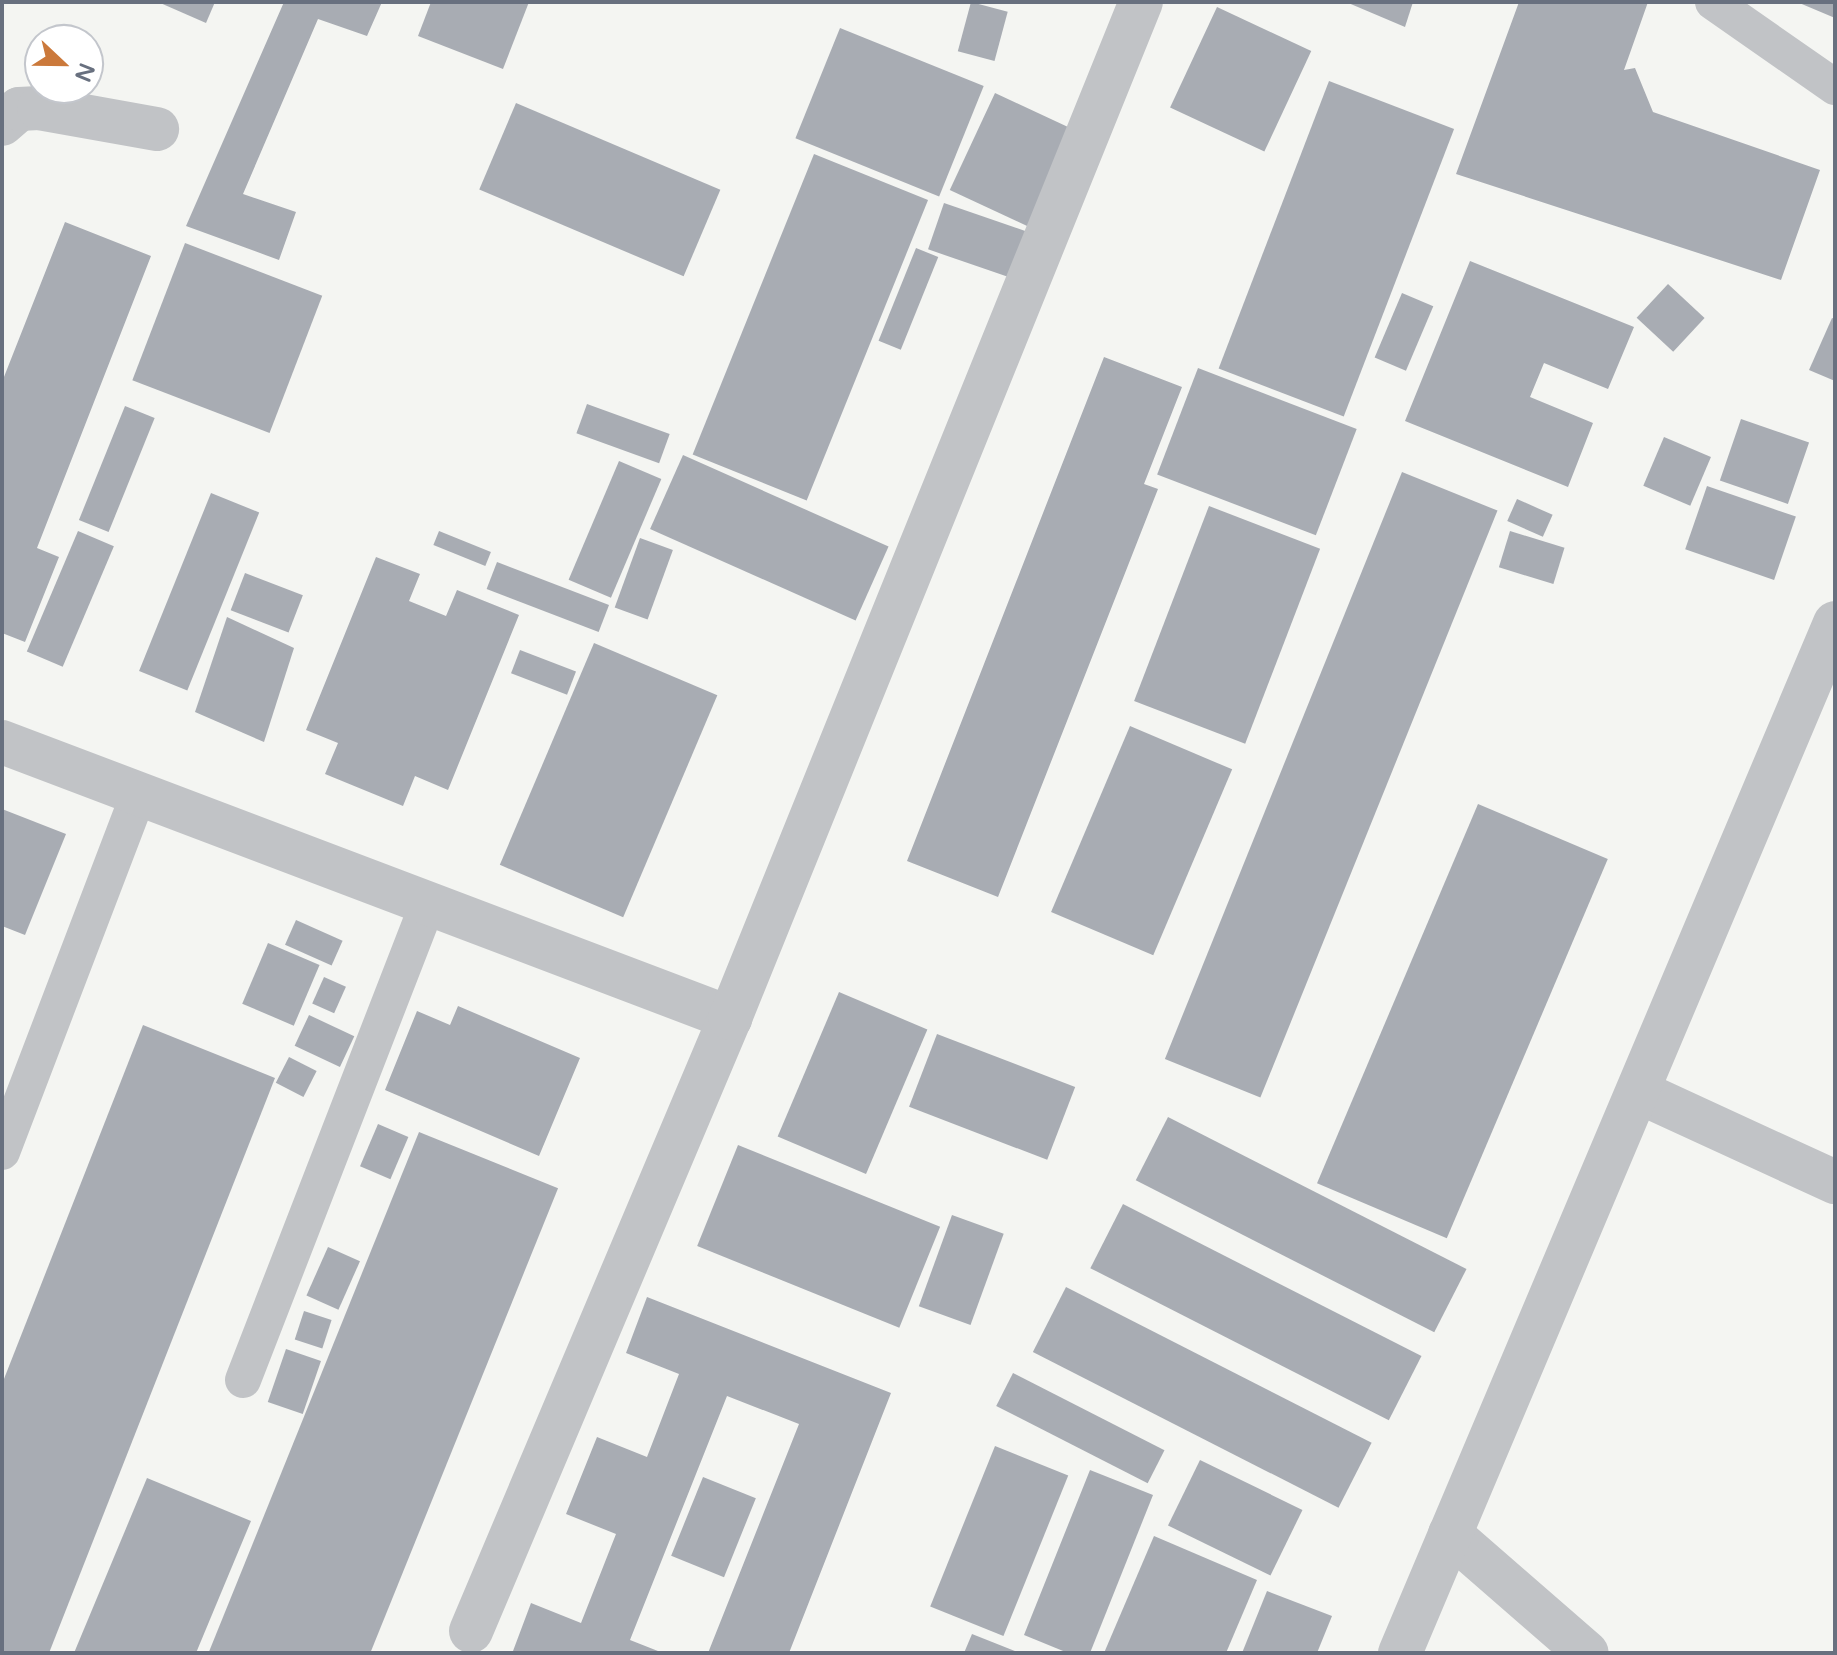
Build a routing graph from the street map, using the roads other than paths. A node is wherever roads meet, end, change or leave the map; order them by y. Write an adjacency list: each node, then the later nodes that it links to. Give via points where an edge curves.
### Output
1 (1141, 2): 10 (street)
2 (1713, 2): 3 (lane)
3 (1835, 87)
4 (2, 124): 5 (street, via 19,109 39,108)
5 (157, 129)
6 (1835, 623): 11 (street)
7 (2, 742): 8 (street)
8 (139, 793): 9 (street); 12 (lane)
9 (428, 903): 10 (street); 14 (lane)
10 (730, 1018): 16 (street)
11 (1639, 1092): 13 (street); 15 (street)
12 (2, 1152)
13 (1835, 1182)
14 (243, 1380)
15 (1450, 1534): 17 (street); 18 (street)
16 (471, 1631)
17 (1400, 1653)
18 (1587, 1653)

